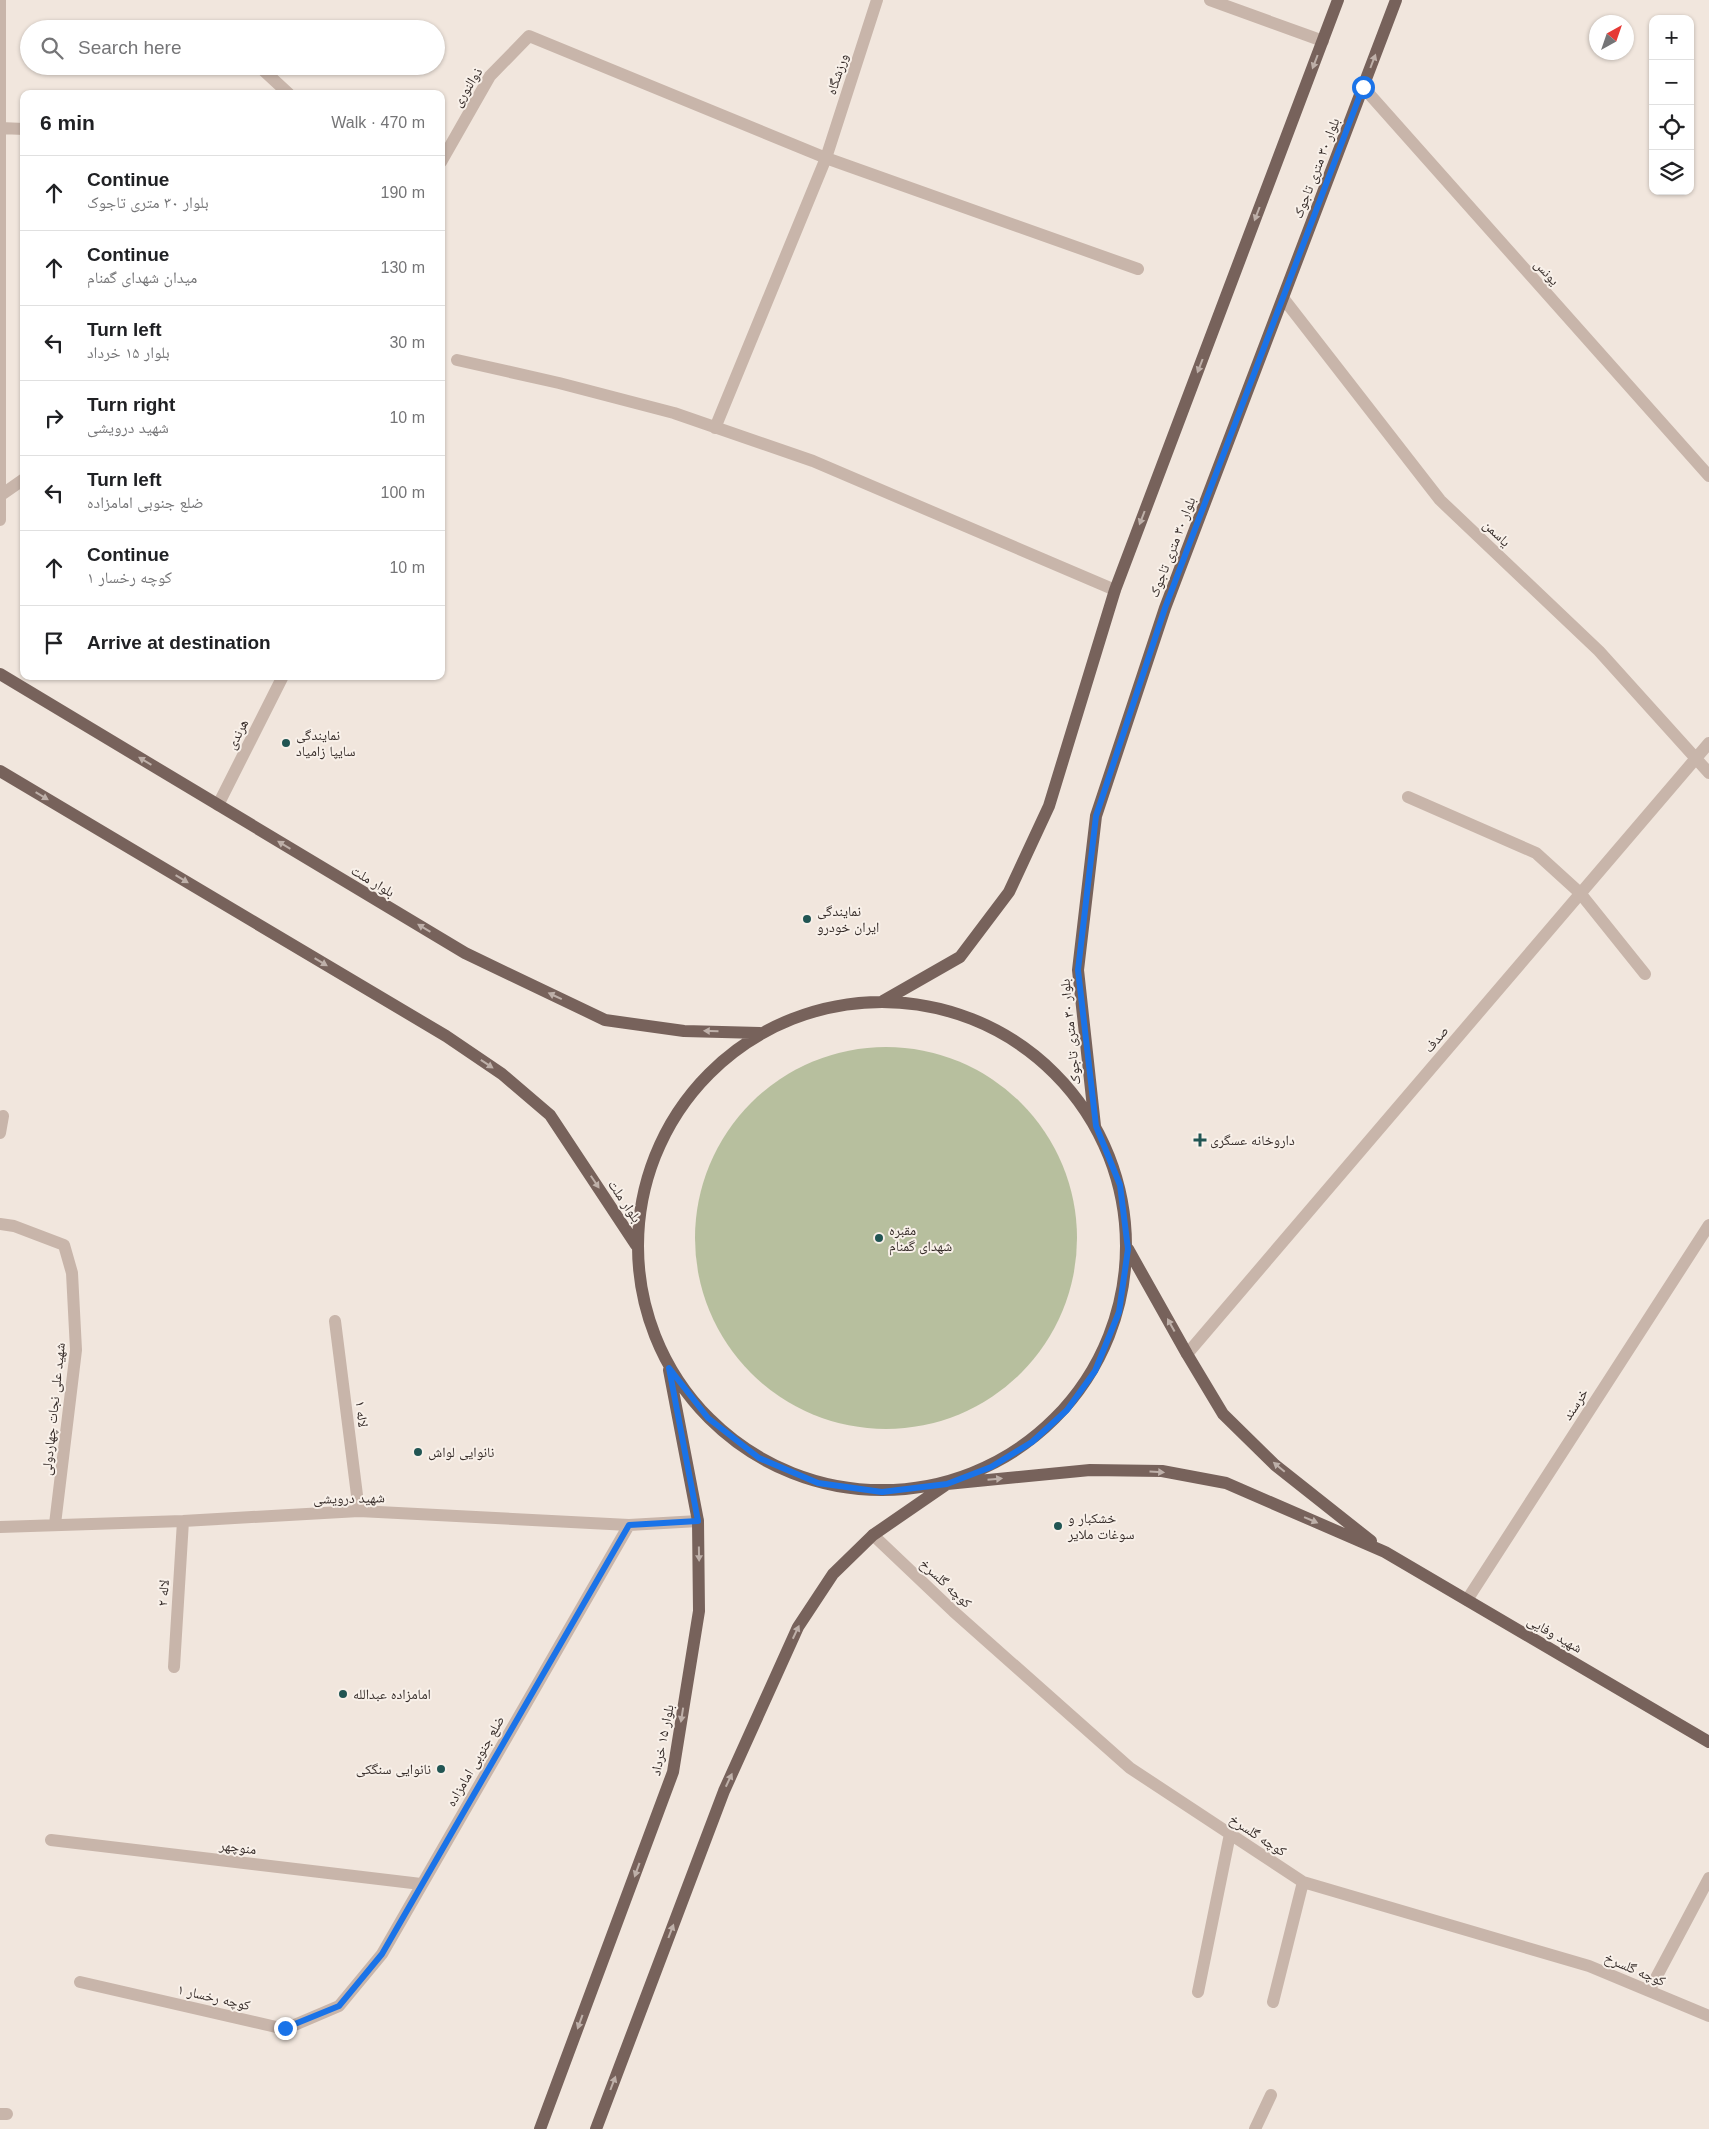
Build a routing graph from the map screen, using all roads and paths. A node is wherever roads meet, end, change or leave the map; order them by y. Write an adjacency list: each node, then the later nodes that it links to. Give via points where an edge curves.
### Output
1 (0, 0): 10 (street)
2 (877, 0): 13 (street, ورزشگاه)
3 (1210, 0): 6 (street)
4 (1338, 0): 6 (main road)
5 (1396, 0): 8 (main road, بلوار ۳۰ متری تاجوک, one-way to 5)
6 (1323, 41): 22 (main road, one-way to 22)
7 (268, 75): 9 (street)
8 (1363, 87): 15 (main road, بلوار ۳۰ متری تاجوک); 18 (street, یونس)
9 (285, 90)
10 (0, 128): 11 (street); 20 (street)
11 (20, 129)
12 (445, 155): 13 (street, ذوالنوری, via 490,76 529,36)
13 (826, 158): 14 (street); 17 (street, ورزشگاه)
14 (1138, 269)
15 (1283, 298): 26 (street, یاسمن, via 1440,500 1599,651); 36 (main road, بلوار ۳۰ متری تاجوک, via 1165,608 1096,816 1078,970)
16 (457, 360): 17 (street, via 568,385)
17 (715, 428): 22 (street, via 813,461)
18 (1709, 476)
19 (20, 482): 20 (street)
20 (1, 495): 21 (street)
21 (0, 520)
22 (1115, 590): 33 (main road, via 1049,806 1009,892 960,957)
23 (0, 674): 30 (main road, بلوار ملت, one-way to 23)
24 (281, 680): 30 (street, هرندی)
25 (1709, 743): 26 (street, صدف)
26 (1696, 758): 28 (street, یاسمن); 31 (street, صدف)
27 (0, 771): 40 (main road, بلوار ملت, one-way to 40, via 446,1036 502,1074 550,1115)
28 (1709, 773)
29 (1408, 797): 31 (street, via 1536,853)
30 (218, 805): 34 (main road, بلوار ملت, one-way to 30, via 684,1031 605,1020 465,954)
31 (1580, 893): 32 (street); 43 (street, صدف)
32 (1645, 974)
33 (883, 1001): 34 (main road, via 819,1008); 36 (main road, via 946,1010 1006,1034 1057,1074)
34 (760, 1033): 40 (main road, via 716,1065 680,1105 657,1148 641,1195)
35 (3, 1116): 37 (street)
36 (1096, 1126): 41 (main road, via 1120,1185)
37 (0, 1133)
38 (0, 1224): 49 (street, شهید علی نجات چهاردولی, via 64,1245 72,1272 76,1350)
39 (1709, 1225): 54 (street, خرسند)
40 (636, 1245): 44 (main road, via 644,1308)
41 (1128, 1249): 43 (main road, one-way to 41); 45 (main road, via 1119,1312 1095,1371 1067,1410 1032,1442 991,1467)
42 (334, 1321): 46 (street, لاله ۱)
43 (1187, 1354): 53 (main road, one-way to 43, via 1275,1465 1229,1420)
44 (669, 1368): 45 (main road, via 708,1418 759,1458 818,1483 882,1492); 47 (main road, بلوار ۱۵ خرداد)
45 (947, 1484): 52 (main road); 53 (main road, one-way to 53, via 1090,1470 1162,1472 1226,1483)
46 (359, 1511): 48 (street, شهید درویشی); 50 (street, شهید درویشی)
47 (698, 1521): 50 (street, شهید درویشی); 69 (main road, بلوار ۱۵ خرداد, one-way to 69, via 699,1611 673,1772)
48 (183, 1522): 49 (street, شهید درویشی); 55 (street, لاله ۲)
49 (55, 1524): 51 (street, شهید درویشی)
50 (629, 1525): 61 (street, ضلع جنوبی امامزاده)
51 (2, 1530)
52 (873, 1535): 57 (street, کوچه گلسرخ, via 953,1611 1130,1768); 70 (main road, one-way to 52, via 724,1791 798,1627 833,1574)
53 (1385, 1552): 54 (main road, شهید وفایی)
54 (1467, 1600): 56 (main road, شهید وفایی)
55 (174, 1667)
56 (1709, 1742)
57 (1230, 1834): 60 (street, کوچه گلسرخ); 64 (street)
58 (51, 1840): 61 (street, منوچهر)
59 (1709, 1878): 63 (street)
60 (1303, 1882): 63 (street, کوچه گلسرخ, via 1589,1966); 65 (street)
61 (420, 1884): 66 (street, ضلع جنوبی امامزاده, via 382,1954)
62 (80, 1982): 66 (street, کوچه رخسار ۱, via 285,2028)
63 (1649, 1991): 67 (street, کوچه گلسرخ)
64 (1198, 1992)
65 (1273, 2002)
66 (339, 2006)
67 (1709, 2016)
68 (1271, 2095): 71 (street)
69 (540, 2129)
70 (596, 2129)
71 (1255, 2129)

